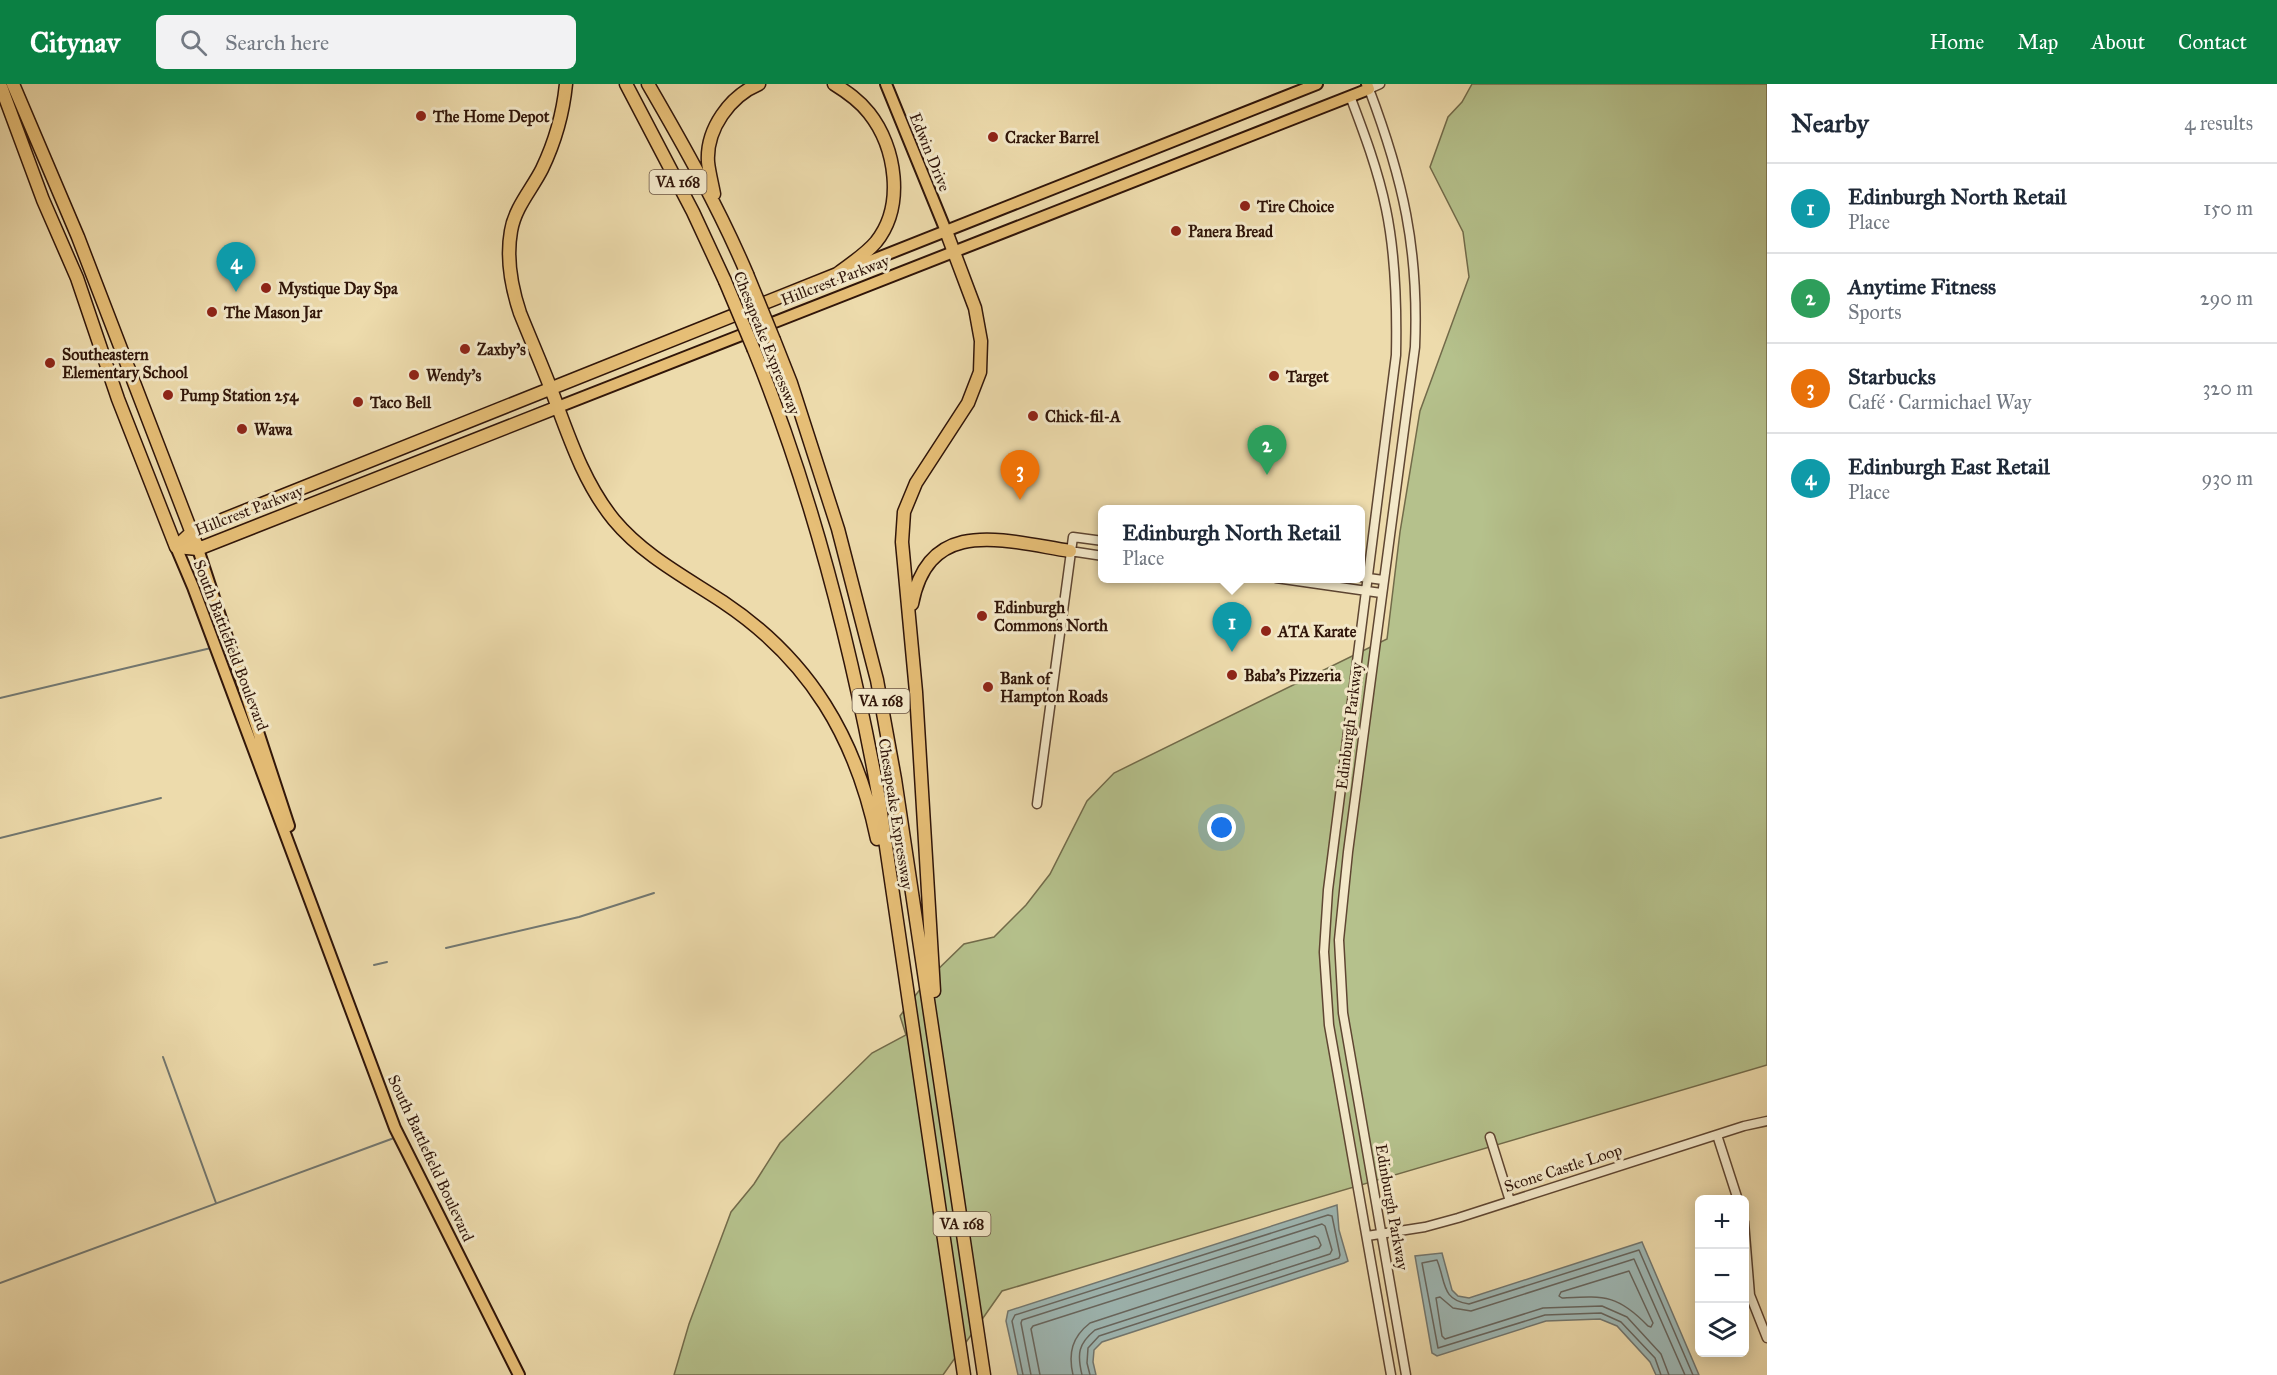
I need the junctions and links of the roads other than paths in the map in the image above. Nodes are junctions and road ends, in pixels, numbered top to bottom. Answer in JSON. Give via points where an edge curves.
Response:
{"nodes":[{"id":1,"x":0,"y":84,"type":"edge"},
{"id":2,"x":13,"y":84,"type":"edge"},
{"id":3,"x":566,"y":84,"type":"edge"},
{"id":4,"x":626,"y":84,"type":"edge"},
{"id":5,"x":648,"y":84,"type":"edge"},
{"id":6,"x":759,"y":84,"type":"edge"},
{"id":7,"x":834,"y":84,"type":"edge"},
{"id":8,"x":886,"y":84,"type":"edge"},
{"id":9,"x":1300,"y":84,"type":"edge"},
{"id":10,"x":1317,"y":84,"type":"edge"},
{"id":11,"x":1346,"y":84,"type":"edge"},
{"id":12,"x":1380,"y":84,"type":"edge"},
{"id":13,"x":1368,"y":86,"type":"edge"},
{"id":14,"x":1350,"y":96,"type":"junction"},
{"id":15,"x":1270,"y":102,"type":"junction"},
{"id":16,"x":946,"y":231,"type":"junction"},
{"id":17,"x":731,"y":237,"type":"junction"},
{"id":18,"x":954,"y":251,"type":"junction"},
{"id":19,"x":837,"y":274,"type":"junction"},
{"id":20,"x":550,"y":388,"type":"junction"},
{"id":21,"x":558,"y":407,"type":"junction"},
{"id":22,"x":192,"y":532,"type":"junction"},
{"id":23,"x":1098,"y":540,"type":"edge"},
{"id":24,"x":176,"y":547,"type":"junction"},
{"id":25,"x":198,"y":549,"type":"junction"},
{"id":26,"x":1070,"y":551,"type":"junction"},
{"id":27,"x":1098,"y":554,"type":"edge"},
{"id":28,"x":1365,"y":578,"type":"edge"},
{"id":29,"x":1383,"y":580,"type":"junction"},
{"id":30,"x":1306,"y":583,"type":"edge"},
{"id":31,"x":1367,"y":591,"type":"junction"},
{"id":32,"x":1381,"y":593,"type":"junction"},
{"id":33,"x":909,"y":620,"type":"junction"},
{"id":34,"x":1037,"y":804,"type":"dead end"},
{"id":35,"x":316,"y":915,"type":"junction"},
{"id":36,"x":903,"y":968,"type":"junction"},
{"id":37,"x":940,"y":1073,"type":"junction"},
{"id":38,"x":1767,"y":1121,"type":"edge"},
{"id":39,"x":1717,"y":1135,"type":"junction"},
{"id":40,"x":1490,"y":1137,"type":"dead end"},
{"id":41,"x":1736,"y":1195,"type":"edge"},
{"id":42,"x":1510,"y":1201,"type":"junction"},
{"id":43,"x":1381,"y":1233,"type":"junction"},
{"id":44,"x":1367,"y":1236,"type":"junction"},
{"id":45,"x":1746,"y":1249,"type":"edge"},
{"id":46,"x":1767,"y":1338,"type":"edge"},
{"id":47,"x":519,"y":1375,"type":"edge"},
{"id":48,"x":964,"y":1375,"type":"edge"},
{"id":49,"x":984,"y":1375,"type":"edge"},
{"id":50,"x":1391,"y":1375,"type":"edge"},
{"id":51,"x":1406,"y":1375,"type":"edge"}],
"edges":[{"from":1,"to":24,"type":"highway","name":"South Battlefield Boulevard"},
{"from":2,"to":22,"type":"highway","name":"South Battlefield Boulevard","via":[[78,237]]},
{"from":3,"to":20,"type":"highway","via":[[551,148],[514,221],[508,252],[513,293]]},
{"from":4,"to":36,"type":"highway","name":"Chesapeake Expressway","number":"VA 168","bridge":true,"via":[[725,281],[792,450],[814,518],[851,658],[879,799]]},
{"from":5,"to":17,"type":"highway","name":"Chesapeake Expressway","number":"VA 168"},
{"from":6,"to":17,"type":"highway","via":[[735,99],[715,127],[711,140],[708,159],[714,195]]},
{"from":7,"to":19,"type":"highway","via":[[853,96],[879,128],[890,159],[894,189],[892,210],[876,242]]},
{"from":8,"to":16,"type":"main road","name":"Edwin Drive"},
{"from":9,"to":15,"type":"main road"},
{"from":10,"to":15,"type":"main road","name":"Hillcrest Parkway"},
{"from":11,"to":14,"type":"main road","name":"Edinburgh Parkway"},
{"from":12,"to":13,"type":"street","name":"Hillcrest Parkway"},
{"from":13,"to":14,"type":"main road","name":"Hillcrest Parkway"},
{"from":13,"to":29,"type":"street","name":"Edinburgh Parkway","via":[[1402,187],[1416,295],[1414,362]]},
{"from":14,"to":18,"type":"main road","name":"Hillcrest Parkway"},
{"from":14,"to":28,"type":"street","name":"Edinburgh Parkway","via":[[1371,151],[1386,209],[1396,297],[1395,370]]},
{"from":15,"to":16,"type":"main road","name":"Hillcrest Parkway"},
{"from":16,"to":18,"type":"highway"},
{"from":16,"to":19,"type":"main road","name":"Hillcrest Parkway"},
{"from":17,"to":37,"type":"highway","name":"Chesapeake Expressway","number":"VA 168","bridge":true,"via":[[791,383],[838,529],[877,680]]},
{"from":18,"to":21,"type":"main road","name":"Hillcrest Parkway"},
{"from":18,"to":33,"type":"highway","via":[[979,324],[980,372],[968,403],[916,483],[904,512],[902,542]]},
{"from":19,"to":20,"type":"highway","name":"Hillcrest Parkway"},
{"from":20,"to":21,"type":"highway"},
{"from":20,"to":22,"type":"highway","name":"Hillcrest Parkway"},
{"from":21,"to":25,"type":"highway","name":"Hillcrest Parkway"},
{"from":21,"to":36,"type":"highway","via":[[586,477],[615,521],[644,549],[774,641],[833,716],[862,778]]},
{"from":22,"to":24,"type":"highway","name":"Hillcrest Parkway"},
{"from":22,"to":25,"type":"highway","name":"South Battlefield Boulevard"},
{"from":23,"to":26,"type":"street","via":[[1073,537]]},
{"from":24,"to":25,"type":"highway","name":"Hillcrest Parkway"},
{"from":24,"to":35,"type":"main road","name":"South Battlefield Boulevard"},
{"from":25,"to":35,"type":"main road","name":"South Battlefield Boulevard"},
{"from":26,"to":27,"type":"street"},
{"from":26,"to":33,"type":"highway","via":[[987,539],[947,548],[925,566],[916,585]]},
{"from":26,"to":34,"type":"street"},
{"from":28,"to":29,"type":"street"},
{"from":28,"to":31,"type":"street","name":"Edinburgh Parkway"},
{"from":29,"to":32,"type":"street","name":"Edinburgh Parkway"},
{"from":30,"to":31,"type":"street"},
{"from":31,"to":32,"type":"street"},
{"from":31,"to":44,"type":"street","name":"Edinburgh Parkway","via":[[1328,890],[1324,952],[1330,1032]]},
{"from":32,"to":43,"type":"street","name":"Edinburgh Parkway","via":[[1342,896],[1339,954],[1344,1028]]},
{"from":33,"to":37,"type":"highway"},
{"from":35,"to":47,"type":"main road","name":"South Battlefield Boulevard","via":[[395,1128]]},
{"from":36,"to":48,"type":"highway","name":"Chesapeake Expressway","number":"VA 168"},
{"from":37,"to":49,"type":"highway","name":"Chesapeake Expressway","number":"VA 168"},
{"from":38,"to":39,"type":"street","name":"Scone Castle Loop"},
{"from":39,"to":41,"type":"street"},
{"from":39,"to":42,"type":"street","name":"Scone Castle Loop"},
{"from":40,"to":42,"type":"street"},
{"from":42,"to":43,"type":"street","name":"Scone Castle Loop","via":[[1442,1223]]},
{"from":43,"to":44,"type":"street","name":"Scone Castle Loop"},
{"from":43,"to":51,"type":"street","name":"Edinburgh Parkway"},
{"from":44,"to":50,"type":"street","name":"Edinburgh Parkway"},
{"from":45,"to":46,"type":"street","via":[[1750,1295]]}]}
